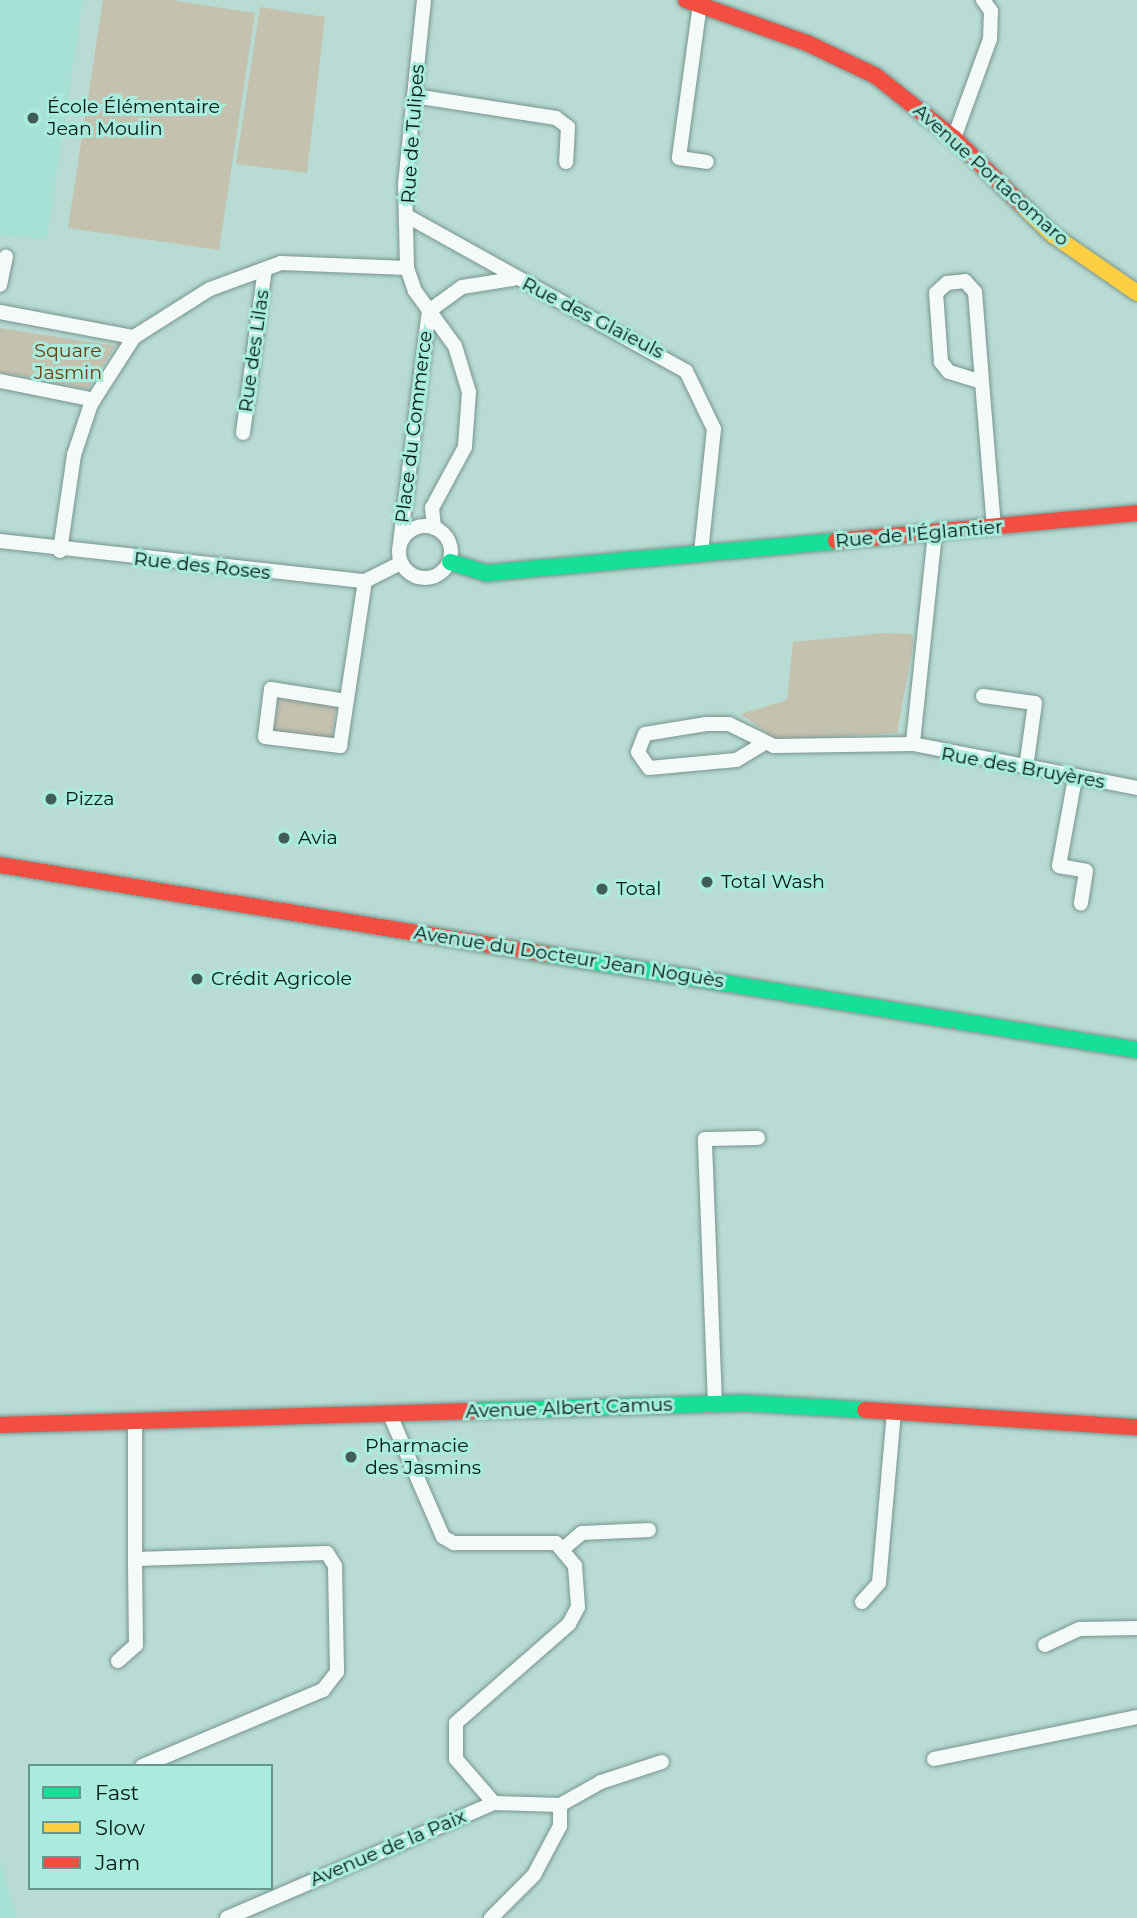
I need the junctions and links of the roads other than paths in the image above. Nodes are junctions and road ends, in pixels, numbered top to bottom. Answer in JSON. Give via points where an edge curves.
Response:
{"nodes":[{"id":1,"x":424,"y":0,"type":"edge"},
{"id":2,"x":983,"y":0,"type":"edge"},
{"id":3,"x":693,"y":2,"type":"edge"},
{"id":4,"x":414,"y":96,"type":"junction"},
{"id":5,"x":954,"y":138,"type":"junction"},
{"id":6,"x":566,"y":162,"type":"dead end"},
{"id":7,"x":708,"y":162,"type":"dead end"},
{"id":8,"x":407,"y":216,"type":"junction"},
{"id":9,"x":6,"y":257,"type":"dead end"},
{"id":10,"x":407,"y":268,"type":"junction"},
{"id":11,"x":265,"y":269,"type":"junction"},
{"id":12,"x":514,"y":279,"type":"junction"},
{"id":13,"x":0,"y":285,"type":"edge"},
{"id":14,"x":1137,"y":293,"type":"edge"},
{"id":15,"x":429,"y":311,"type":"junction"},
{"id":16,"x":0,"y":312,"type":"edge"},
{"id":17,"x":134,"y":337,"type":"junction"},
{"id":18,"x":0,"y":381,"type":"edge"},
{"id":19,"x":982,"y":382,"type":"junction"},
{"id":20,"x":94,"y":400,"type":"junction"},
{"id":21,"x":243,"y":433,"type":"dead end"},
{"id":22,"x":1137,"y":513,"type":"edge"},
{"id":23,"x":434,"y":528,"type":"junction"},
{"id":24,"x":994,"y":528,"type":"junction"},
{"id":25,"x":935,"y":533,"type":"junction"},
{"id":26,"x":0,"y":541,"type":"edge"},
{"id":27,"x":400,"y":543,"type":"junction"},
{"id":28,"x":60,"y":551,"type":"junction"},
{"id":29,"x":701,"y":553,"type":"junction"},
{"id":30,"x":450,"y":562,"type":"junction"},
{"id":31,"x":401,"y":564,"type":"junction"},
{"id":32,"x":365,"y":581,"type":"junction"},
{"id":33,"x":983,"y":696,"type":"dead end"},
{"id":34,"x":346,"y":701,"type":"junction"},
{"id":35,"x":763,"y":744,"type":"junction"},
{"id":36,"x":913,"y":744,"type":"junction"},
{"id":37,"x":1026,"y":768,"type":"junction"},
{"id":38,"x":1075,"y":778,"type":"junction"},
{"id":39,"x":1137,"y":788,"type":"edge"},
{"id":40,"x":0,"y":865,"type":"edge"},
{"id":41,"x":1081,"y":904,"type":"dead end"},
{"id":42,"x":1137,"y":1050,"type":"edge"},
{"id":43,"x":758,"y":1138,"type":"dead end"},
{"id":44,"x":715,"y":1404,"type":"junction"},
{"id":45,"x":894,"y":1412,"type":"junction"},
{"id":46,"x":390,"y":1415,"type":"junction"},
{"id":47,"x":135,"y":1424,"type":"junction"},
{"id":48,"x":0,"y":1426,"type":"edge"},
{"id":49,"x":1137,"y":1427,"type":"edge"},
{"id":50,"x":649,"y":1530,"type":"dead end"},
{"id":51,"x":564,"y":1548,"type":"junction"},
{"id":52,"x":135,"y":1559,"type":"junction"},
{"id":53,"x":862,"y":1602,"type":"dead end"},
{"id":54,"x":1137,"y":1628,"type":"edge"},
{"id":55,"x":1045,"y":1644,"type":"dead end"},
{"id":56,"x":118,"y":1661,"type":"dead end"},
{"id":57,"x":1137,"y":1717,"type":"edge"},
{"id":58,"x":934,"y":1759,"type":"dead end"},
{"id":59,"x":662,"y":1762,"type":"dead end"},
{"id":60,"x":147,"y":1764,"type":"edge"},
{"id":61,"x":494,"y":1803,"type":"junction"},
{"id":62,"x":559,"y":1806,"type":"junction"},
{"id":63,"x":227,"y":1918,"type":"edge"},
{"id":64,"x":491,"y":1918,"type":"edge"}],
"edges":[{"from":1,"to":4,"type":"street","name":"Rue de Tulipes"},
{"from":2,"to":5,"type":"street","via":[[991,11],[990,39]]},
{"from":3,"to":5,"type":"street","name":"Avenue Portacomaro","via":[[876,76]]},
{"from":3,"to":7,"type":"street","via":[[679,158]]},
{"from":4,"to":6,"type":"street","via":[[556,118],[568,127]]},
{"from":4,"to":8,"type":"street","name":"Rue de Tulipes"},
{"from":5,"to":14,"type":"street","name":"Avenue Portacomaro","via":[[1053,234]]},
{"from":8,"to":10,"type":"street","name":"Rue de Tulipes"},
{"from":8,"to":12,"type":"street","name":"Rue des Glaïeuls"},
{"from":9,"to":13,"type":"street"},
{"from":10,"to":11,"type":"street","via":[[311,260]]},
{"from":10,"to":15,"type":"street","name":"Place du Commerce"},
{"from":11,"to":17,"type":"street","via":[[210,289]]},
{"from":11,"to":21,"type":"street","name":"Rue des Lilas"},
{"from":12,"to":15,"type":"street","name":"Rue des Glaïeuls","via":[[462,287]]},
{"from":12,"to":29,"type":"street","name":"Rue des Glaïeuls","via":[[672,358],[686,371],[714,429]]},
{"from":15,"to":23,"type":"street","name":"Place du Commerce","via":[[455,346],[469,392],[465,447],[432,508]]},
{"from":15,"to":27,"type":"street","name":"Place du Commerce"},
{"from":16,"to":17,"type":"street"},
{"from":17,"to":20,"type":"street"},
{"from":18,"to":20,"type":"street"},
{"from":19,"to":19,"type":"street","via":[[975,292],[965,281],[947,283],[936,293],[941,362],[949,372]]},
{"from":19,"to":24,"type":"street"},
{"from":20,"to":28,"type":"street","via":[[74,455]]},
{"from":22,"to":24,"type":"street","name":"Rue de l'Églantier"},
{"from":23,"to":27,"type":"street","via":[[410,531]]},
{"from":23,"to":30,"type":"street","via":[[450,545]]},
{"from":24,"to":25,"type":"street","name":"Rue de l'Églantier"},
{"from":25,"to":29,"type":"street","name":"Rue de l'Églantier"},
{"from":25,"to":36,"type":"street"},
{"from":26,"to":28,"type":"street","name":"Rue des Roses"},
{"from":27,"to":31,"type":"street"},
{"from":28,"to":32,"type":"street","name":"Rue des Roses"},
{"from":29,"to":30,"type":"street","via":[[487,573]]},
{"from":30,"to":31,"type":"street","via":[[438,575],[421,579]]},
{"from":31,"to":32,"type":"street"},
{"from":32,"to":34,"type":"street"},
{"from":33,"to":37,"type":"street","via":[[1035,703]]},
{"from":34,"to":34,"type":"street","via":[[337,748],[265,737],[271,688]]},
{"from":35,"to":35,"type":"street","via":[[729,724],[706,724],[645,734],[638,751],[649,768],[736,760]]},
{"from":35,"to":36,"type":"street","name":"Rue des Bruyères"},
{"from":36,"to":37,"type":"street","name":"Rue des Bruyères"},
{"from":37,"to":38,"type":"street","name":"Rue des Bruyères"},
{"from":38,"to":39,"type":"street","name":"Rue des Bruyères"},
{"from":38,"to":41,"type":"street","via":[[1059,866],[1086,871]]},
{"from":40,"to":42,"type":"street","name":"Avenue du Docteur Jean Noguès"},
{"from":43,"to":44,"type":"street","via":[[705,1139]]},
{"from":44,"to":45,"type":"street","name":"Avenue Albert Camus"},
{"from":44,"to":46,"type":"street","name":"Avenue Albert Camus"},
{"from":45,"to":49,"type":"street","name":"Avenue Albert Camus"},
{"from":45,"to":53,"type":"street","via":[[878,1583]]},
{"from":46,"to":47,"type":"street","name":"Avenue Albert Camus"},
{"from":46,"to":51,"type":"street","via":[[443,1537],[454,1543],[547,1542]]},
{"from":47,"to":48,"type":"street","name":"Avenue Albert Camus"},
{"from":47,"to":52,"type":"street"},
{"from":50,"to":51,"type":"street","via":[[582,1533]]},
{"from":51,"to":61,"type":"street","via":[[579,1585],[569,1624],[456,1723],[456,1759]]},
{"from":52,"to":56,"type":"street","via":[[136,1644]]},
{"from":52,"to":60,"type":"street","via":[[317,1550],[335,1566],[334,1682]]},
{"from":54,"to":55,"type":"street","via":[[1080,1629]]},
{"from":57,"to":58,"type":"street"},
{"from":59,"to":62,"type":"street","via":[[601,1782]]},
{"from":61,"to":62,"type":"street","name":"Avenue de la Paix"},
{"from":61,"to":63,"type":"street","name":"Avenue de la Paix"},
{"from":62,"to":64,"type":"street","via":[[534,1875]]}]}
